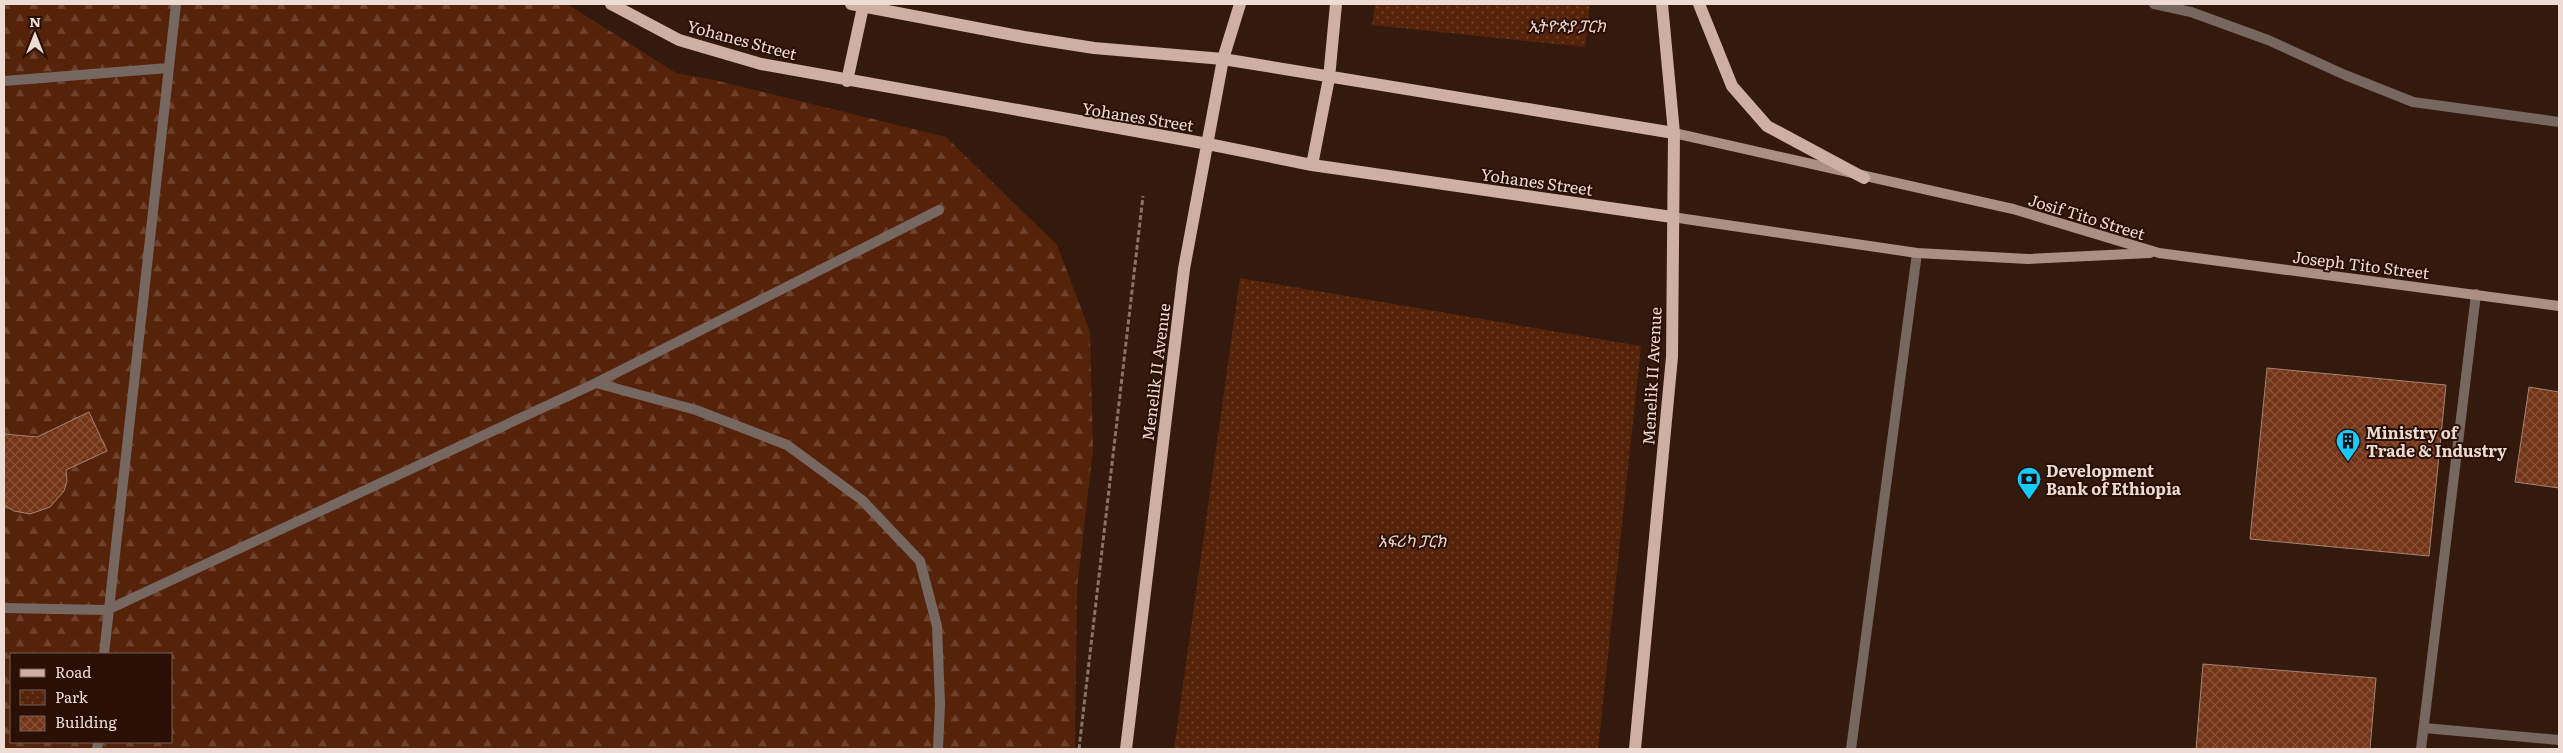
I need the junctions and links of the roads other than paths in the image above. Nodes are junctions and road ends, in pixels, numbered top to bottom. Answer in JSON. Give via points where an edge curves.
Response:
{"nodes":[{"id":1,"x":176,"y":4,"type":"edge"},
{"id":2,"x":611,"y":4,"type":"edge"},
{"id":3,"x":1240,"y":4,"type":"edge"},
{"id":4,"x":1336,"y":4,"type":"edge"},
{"id":5,"x":1662,"y":4,"type":"edge"},
{"id":6,"x":1699,"y":4,"type":"edge"},
{"id":7,"x":2154,"y":4,"type":"edge"},
{"id":8,"x":857,"y":6,"type":"edge"},
{"id":9,"x":1223,"y":59,"type":"junction"},
{"id":10,"x":168,"y":68,"type":"junction"},
{"id":11,"x":1329,"y":78,"type":"junction"},
{"id":12,"x":4,"y":81,"type":"edge"},
{"id":13,"x":847,"y":81,"type":"junction"},
{"id":14,"x":2559,"y":122,"type":"edge"},
{"id":15,"x":1674,"y":133,"type":"junction"},
{"id":16,"x":1208,"y":144,"type":"junction"},
{"id":17,"x":1312,"y":165,"type":"junction"},
{"id":18,"x":1864,"y":178,"type":"junction"},
{"id":19,"x":939,"y":210,"type":"dead end"},
{"id":20,"x":1672,"y":217,"type":"junction"},
{"id":21,"x":1917,"y":253,"type":"junction"},
{"id":22,"x":2159,"y":253,"type":"junction"},
{"id":23,"x":2476,"y":294,"type":"junction"},
{"id":24,"x":2559,"y":306,"type":"edge"},
{"id":25,"x":596,"y":384,"type":"junction"},
{"id":26,"x":4,"y":608,"type":"edge"},
{"id":27,"x":108,"y":610,"type":"junction"},
{"id":28,"x":104,"y":653,"type":"edge"},
{"id":29,"x":2424,"y":728,"type":"junction"},
{"id":30,"x":2559,"y":740,"type":"edge"},
{"id":31,"x":938,"y":749,"type":"edge"},
{"id":32,"x":1126,"y":749,"type":"edge"},
{"id":33,"x":1635,"y":749,"type":"edge"},
{"id":34,"x":1850,"y":749,"type":"edge"},
{"id":35,"x":2421,"y":749,"type":"edge"}],
"edges":[{"from":1,"to":10,"type":"street"},
{"from":2,"to":13,"type":"main road","name":"Yohanes Street","via":[[679,40],[760,64]]},
{"from":3,"to":9,"type":"main road","name":"Menelik II Avenue"},
{"from":4,"to":11,"type":"main road"},
{"from":5,"to":15,"type":"main road","name":"Menelik II Avenue"},
{"from":6,"to":18,"type":"main road","via":[[1732,86],[1768,126]]},
{"from":7,"to":14,"type":"street","via":[[2191,12],[2268,40],[2413,102]]},
{"from":8,"to":9,"type":"main road","via":[[1094,48]]},
{"from":8,"to":13,"type":"main road"},
{"from":9,"to":11,"type":"main road"},
{"from":9,"to":16,"type":"main road","name":"Menelik II Avenue"},
{"from":10,"to":12,"type":"street"},
{"from":10,"to":27,"type":"street"},
{"from":11,"to":15,"type":"main road"},
{"from":11,"to":17,"type":"main road"},
{"from":13,"to":16,"type":"main road","name":"Yohanes Street"},
{"from":15,"to":18,"type":"main road","name":"Josif Tito Street"},
{"from":15,"to":20,"type":"main road","name":"Menelik II Avenue"},
{"from":16,"to":17,"type":"main road","name":"Yohanes Street"},
{"from":16,"to":32,"type":"main road","name":"Menelik II Avenue","via":[[1184,269]]},
{"from":17,"to":20,"type":"main road","name":"Yohanes Street"},
{"from":18,"to":22,"type":"main road","name":"Josif Tito Street","via":[[2013,210]]},
{"from":19,"to":25,"type":"street"},
{"from":20,"to":21,"type":"main road","name":"Josif Tito Street"},
{"from":20,"to":33,"type":"main road","name":"Menelik II Avenue","via":[[1672,357]]},
{"from":21,"to":22,"type":"main road","name":"Josif Tito Street","via":[[2028,259]]},
{"from":21,"to":34,"type":"street"},
{"from":22,"to":23,"type":"main road","name":"Joseph Tito Street"},
{"from":23,"to":24,"type":"main road","name":"Joseph Tito Street"},
{"from":23,"to":29,"type":"street"},
{"from":25,"to":27,"type":"street"},
{"from":25,"to":31,"type":"street","via":[[696,410],[787,445],[862,500],[920,561],[936,626],[940,704]]},
{"from":26,"to":27,"type":"street"},
{"from":27,"to":28,"type":"street"},
{"from":29,"to":30,"type":"street"},
{"from":29,"to":35,"type":"street"}]}
